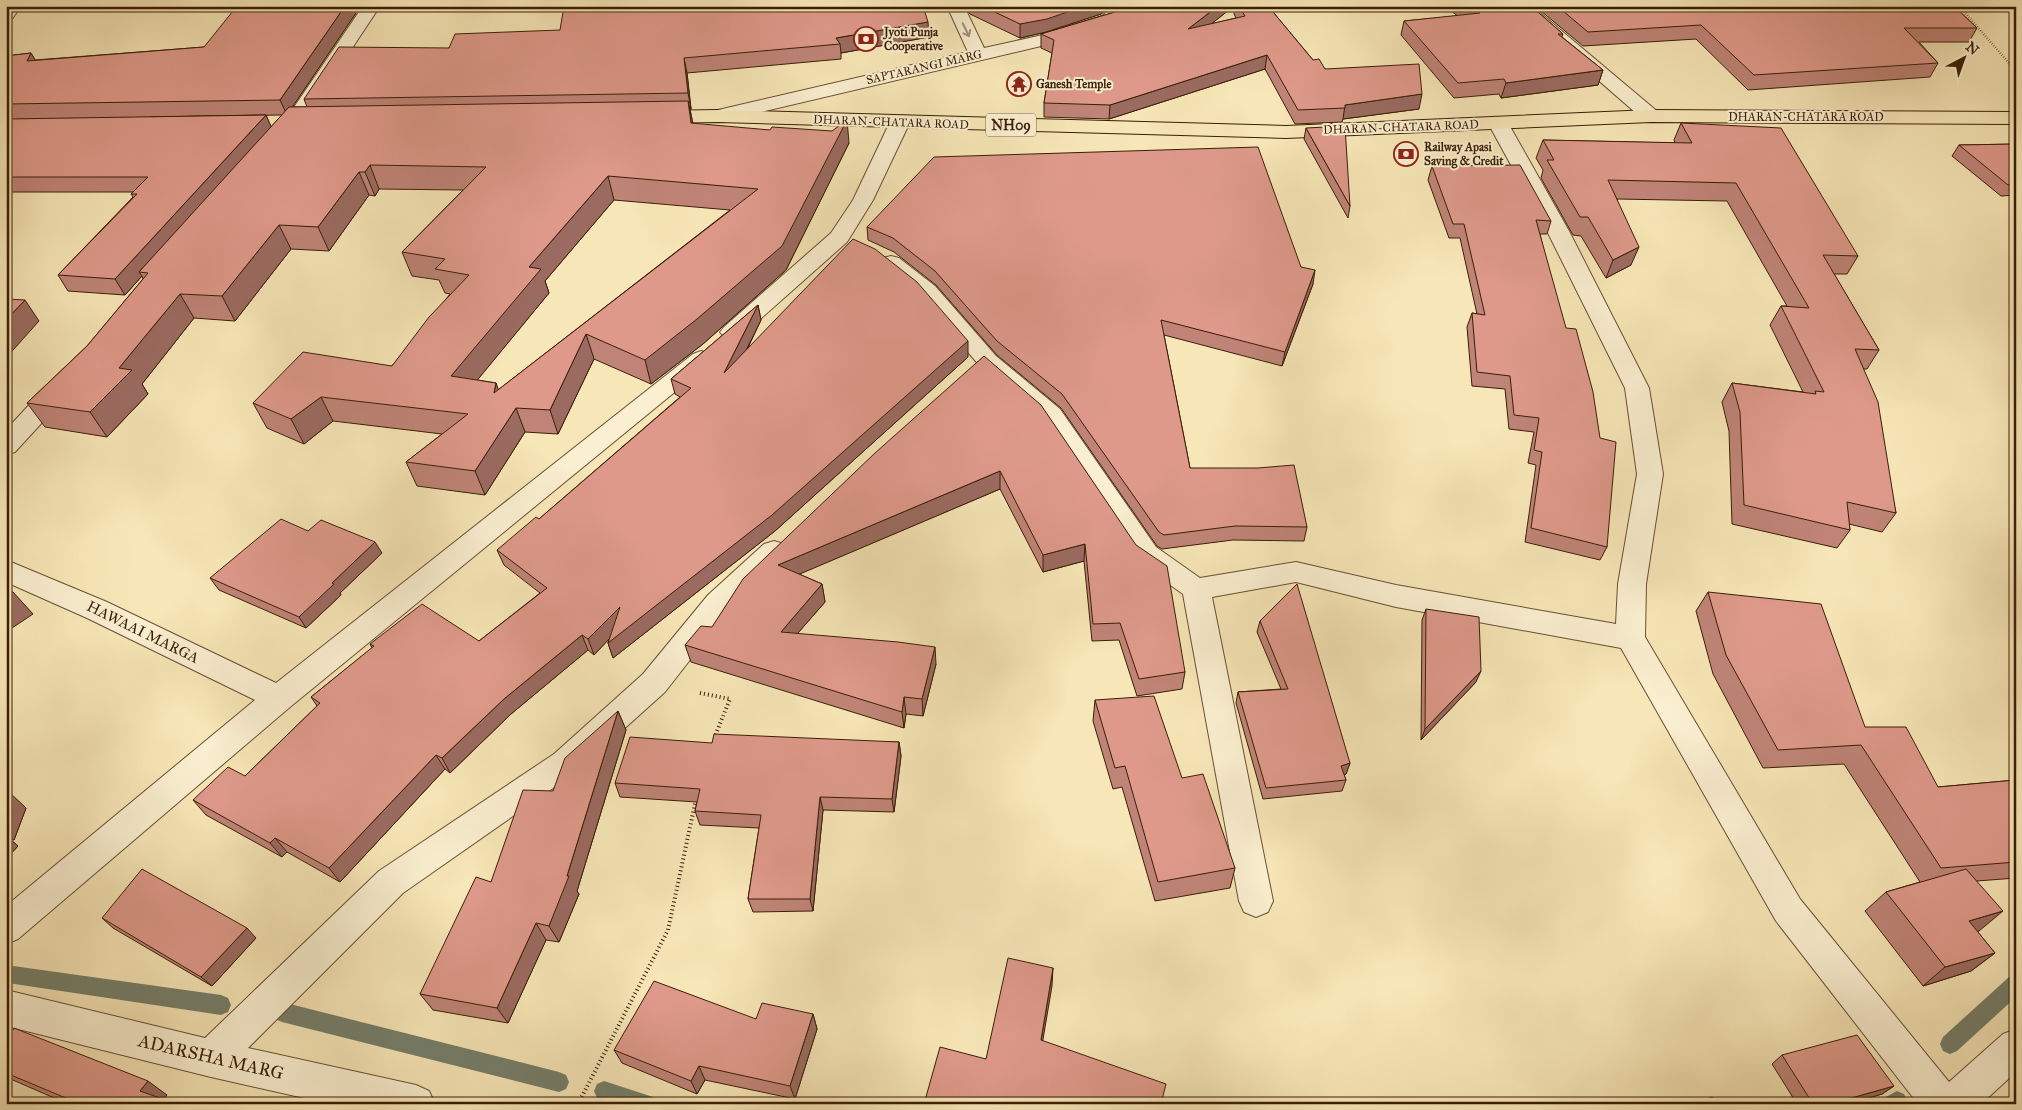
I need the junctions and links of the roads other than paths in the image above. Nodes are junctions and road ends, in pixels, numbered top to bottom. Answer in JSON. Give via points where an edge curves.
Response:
{"nodes":[{"id":1,"x":13,"y":6,"type":"edge"},
{"id":2,"x":372,"y":6,"type":"edge"},
{"id":3,"x":954,"y":6,"type":"edge"},
{"id":4,"x":1124,"y":6,"type":"edge"},
{"id":5,"x":1521,"y":6,"type":"edge"},
{"id":6,"x":6,"y":15,"type":"edge"},
{"id":7,"x":978,"y":54,"type":"junction"},
{"id":8,"x":718,"y":116,"type":"junction"},
{"id":9,"x":1651,"y":116,"type":"junction"},
{"id":10,"x":639,"y":118,"type":"edge"},
{"id":11,"x":2016,"y":118,"type":"edge"},
{"id":12,"x":900,"y":122,"type":"junction"},
{"id":13,"x":264,"y":123,"type":"edge"},
{"id":14,"x":303,"y":123,"type":"junction"},
{"id":15,"x":1498,"y":124,"type":"junction"},
{"id":16,"x":268,"y":152,"type":"edge"},
{"id":17,"x":857,"y":245,"type":"junction"},
{"id":18,"x":986,"y":357,"type":"junction"},
{"id":19,"x":76,"y":369,"type":"edge"},
{"id":20,"x":963,"y":377,"type":"edge"},
{"id":21,"x":6,"y":446,"type":"edge"},
{"id":22,"x":796,"y":530,"type":"edge"},
{"id":23,"x":6,"y":570,"type":"edge"},
{"id":24,"x":1196,"y":589,"type":"junction"},
{"id":25,"x":1630,"y":638,"type":"junction"},
{"id":26,"x":279,"y":698,"type":"junction"},
{"id":27,"x":1256,"y":901,"type":"dead end"},
{"id":28,"x":6,"y":928,"type":"edge"},
{"id":29,"x":6,"y":1008,"type":"edge"},
{"id":30,"x":2016,"y":1047,"type":"edge"},
{"id":31,"x":211,"y":1058,"type":"junction"},
{"id":32,"x":416,"y":1104,"type":"edge"},
{"id":33,"x":1942,"y":1104,"type":"edge"},
{"id":34,"x":1953,"y":1104,"type":"edge"}],
"edges":[{"from":1,"to":6,"type":"street"},
{"from":2,"to":14,"type":"street"},
{"from":3,"to":7,"type":"street","one_way":true},
{"from":4,"to":7,"type":"street","name":"SAPTARANGI MARG","via":[[1108,20],[1052,38]]},
{"from":5,"to":9,"type":"street"},
{"from":7,"to":8,"type":"street","name":"SAPTARANGI MARG"},
{"from":8,"to":10,"type":"main road","name":"DHARAN-CHATARA ROAD","number":"NH09"},
{"from":8,"to":12,"type":"main road","name":"DHARAN-CHATARA ROAD","number":"NH09"},
{"from":9,"to":11,"type":"main road","name":"DHARAN-CHATARA ROAD","number":"NH09"},
{"from":9,"to":15,"type":"main road","name":"DHARAN-CHATARA ROAD","number":"NH09"},
{"from":12,"to":15,"type":"main road","name":"DHARAN-CHATARA ROAD","number":"NH09","via":[[1286,132]]},
{"from":12,"to":17,"type":"street","via":[[863,200]]},
{"from":13,"to":14,"type":"main road"},
{"from":14,"to":16,"type":"street"},
{"from":15,"to":25,"type":"street","via":[[1558,231],[1637,388],[1650,474],[1632,584]]},
{"from":17,"to":18,"type":"street","via":[[885,258],[927,292]]},
{"from":17,"to":26,"type":"street","via":[[712,350]]},
{"from":18,"to":20,"type":"street"},
{"from":18,"to":24,"type":"street","via":[[1051,416],[1146,554]]},
{"from":19,"to":21,"type":"street"},
{"from":22,"to":31,"type":"street","via":[[718,603],[654,684],[565,763],[392,882]]},
{"from":23,"to":26,"type":"street","name":"HAWAAI MARGA"},
{"from":24,"to":25,"type":"street","via":[[1296,572],[1396,596]]},
{"from":24,"to":27,"type":"street"},
{"from":25,"to":33,"type":"street","via":[[1788,910]]},
{"from":26,"to":28,"type":"street"},
{"from":29,"to":31,"type":"street","name":"ADARSHA MARG"},
{"from":30,"to":34,"type":"street"},
{"from":31,"to":32,"type":"street","name":"ADARSHA MARG"}]}
